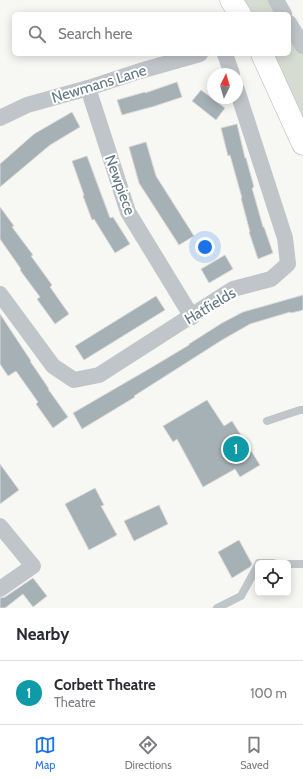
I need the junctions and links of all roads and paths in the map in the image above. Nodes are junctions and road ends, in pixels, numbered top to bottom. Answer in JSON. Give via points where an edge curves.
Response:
{"nodes":[{"id":1,"x":231,"y":0,"type":"edge"},
{"id":2,"x":276,"y":0,"type":"edge"},
{"id":3,"x":239,"y":12,"type":"edge"},
{"id":4,"x":283,"y":12,"type":"edge"},
{"id":5,"x":291,"y":25,"type":"edge"},
{"id":6,"x":303,"y":46,"type":"edge"},
{"id":7,"x":193,"y":56,"type":"edge"},
{"id":8,"x":226,"y":56,"type":"edge"},
{"id":9,"x":263,"y":56,"type":"edge"},
{"id":10,"x":230,"y":68,"type":"edge"},
{"id":11,"x":88,"y":88,"type":"junction"},
{"id":12,"x":242,"y":104,"type":"edge"},
{"id":13,"x":0,"y":118,"type":"edge"},
{"id":14,"x":303,"y":144,"type":"edge"},
{"id":15,"x":0,"y":294,"type":"edge"},
{"id":16,"x":192,"y":316,"type":"junction"},
{"id":17,"x":303,"y":410,"type":"edge"},
{"id":18,"x":268,"y":421,"type":"dead end"},
{"id":19,"x":0,"y":526,"type":"edge"},
{"id":20,"x":291,"y":564,"type":"edge"},
{"id":21,"x":303,"y":564,"type":"edge"},
{"id":22,"x":255,"y":570,"type":"edge"},
{"id":23,"x":0,"y":589,"type":"edge"},
{"id":24,"x":217,"y":608,"type":"edge"}],
"edges":[{"from":1,"to":3,"type":"main road"},
{"from":2,"to":4,"type":"street"},
{"from":5,"to":6,"type":"street"},
{"from":7,"to":11,"type":"street","name":"Newmans Lane"},
{"from":8,"to":10,"type":"street"},
{"from":9,"to":14,"type":"main road"},
{"from":11,"to":13,"type":"street","name":"Newmans Lane","via":[[26,105]]},
{"from":11,"to":16,"type":"street","name":"Newpiece","via":[[128,212]]},
{"from":12,"to":16,"type":"street","name":"Hatfields","via":[[285,238],[288,264],[271,279],[233,289]]},
{"from":15,"to":16,"type":"street","name":"Hatfields","via":[[53,366],[74,380],[99,375]]},
{"from":17,"to":18,"type":"lane"},
{"from":19,"to":23,"type":"street","via":[[33,566]]},
{"from":20,"to":21,"type":"lane"},
{"from":22,"to":24,"type":"lane","via":[[241,596]]}]}
